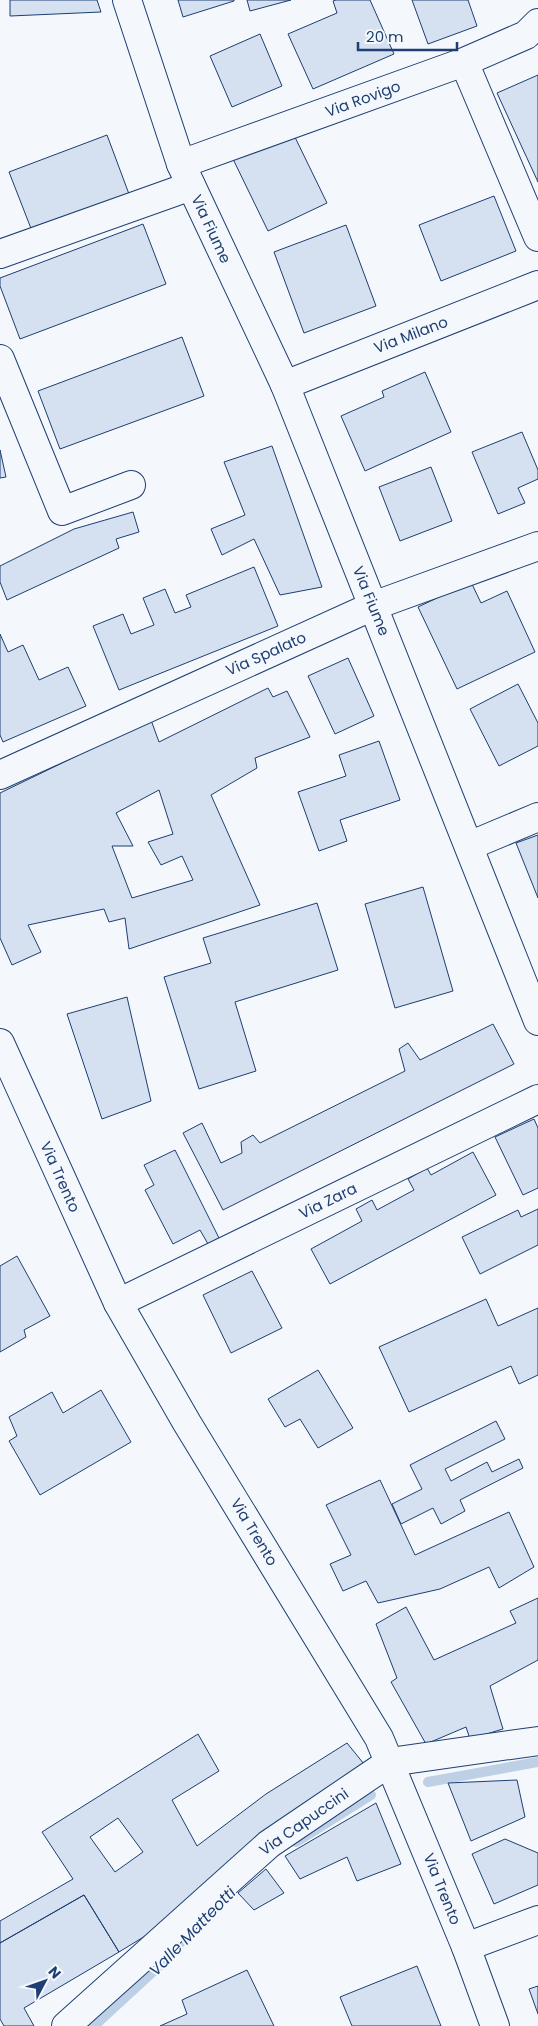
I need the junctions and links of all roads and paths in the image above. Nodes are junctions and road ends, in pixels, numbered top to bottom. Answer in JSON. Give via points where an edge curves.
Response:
{"nodes":[{"id":1,"x":127,"y":0,"type":"edge"},
{"id":2,"x":538,"y":23,"type":"edge"},
{"id":3,"x":464,"y":62,"type":"junction"},
{"id":4,"x":186,"y":175,"type":"junction"},
{"id":5,"x":538,"y":237,"type":"edge"},
{"id":6,"x":0,"y":254,"type":"edge"},
{"id":7,"x":538,"y":285,"type":"edge"},
{"id":8,"x":0,"y":360,"type":"edge"},
{"id":9,"x":285,"y":384,"type":"junction"},
{"id":10,"x":132,"y":485,"type":"dead end"},
{"id":11,"x":538,"y":546,"type":"edge"},
{"id":12,"x":372,"y":606,"type":"junction"},
{"id":13,"x":0,"y":775,"type":"edge"},
{"id":14,"x":538,"y":817,"type":"edge"},
{"id":15,"x":469,"y":846,"type":"junction"},
{"id":16,"x":538,"y":1021,"type":"edge"},
{"id":17,"x":0,"y":1043,"type":"edge"},
{"id":18,"x":538,"y":1099,"type":"edge"},
{"id":19,"x":118,"y":1303,"type":"junction"},
{"id":20,"x":538,"y":1741,"type":"edge"},
{"id":21,"x":390,"y":1762,"type":"junction"},
{"id":22,"x":538,"y":1920,"type":"edge"},
{"id":23,"x":466,"y":1947,"type":"junction"},
{"id":24,"x":66,"y":2026,"type":"edge"},
{"id":25,"x":495,"y":2026,"type":"edge"}],
"edges":[{"from":1,"to":4,"type":"street","name":"Via Fiume"},
{"from":2,"to":3,"type":"street","name":"Via Rovigo","via":[[526,35]]},
{"from":3,"to":4,"type":"street","name":"Via Rovigo"},
{"from":3,"to":5,"type":"street"},
{"from":4,"to":6,"type":"street","name":"Via Fiume"},
{"from":4,"to":9,"type":"street","name":"Via Fiume"},
{"from":7,"to":9,"type":"street","name":"Via Milano"},
{"from":8,"to":10,"type":"street","via":[[62,511]]},
{"from":9,"to":12,"type":"street","name":"Via Fiume"},
{"from":11,"to":12,"type":"street","name":"Via Spalato"},
{"from":12,"to":13,"type":"street","name":"Via Spalato"},
{"from":12,"to":15,"type":"street","name":"Via Fiume"},
{"from":14,"to":15,"type":"street"},
{"from":15,"to":16,"type":"street","name":"Via Fiume"},
{"from":17,"to":19,"type":"street","name":"Via Trento"},
{"from":18,"to":19,"type":"street","name":"Via Zara"},
{"from":19,"to":21,"type":"street","name":"Via Trento"},
{"from":20,"to":21,"type":"street","name":"Via Capuccini"},
{"from":21,"to":23,"type":"street","name":"Via Trento"},
{"from":21,"to":24,"type":"street","name":"Via Capuccini","via":[[269,1844]]},
{"from":22,"to":23,"type":"street"},
{"from":23,"to":25,"type":"street","name":"Via Trento"}]}
